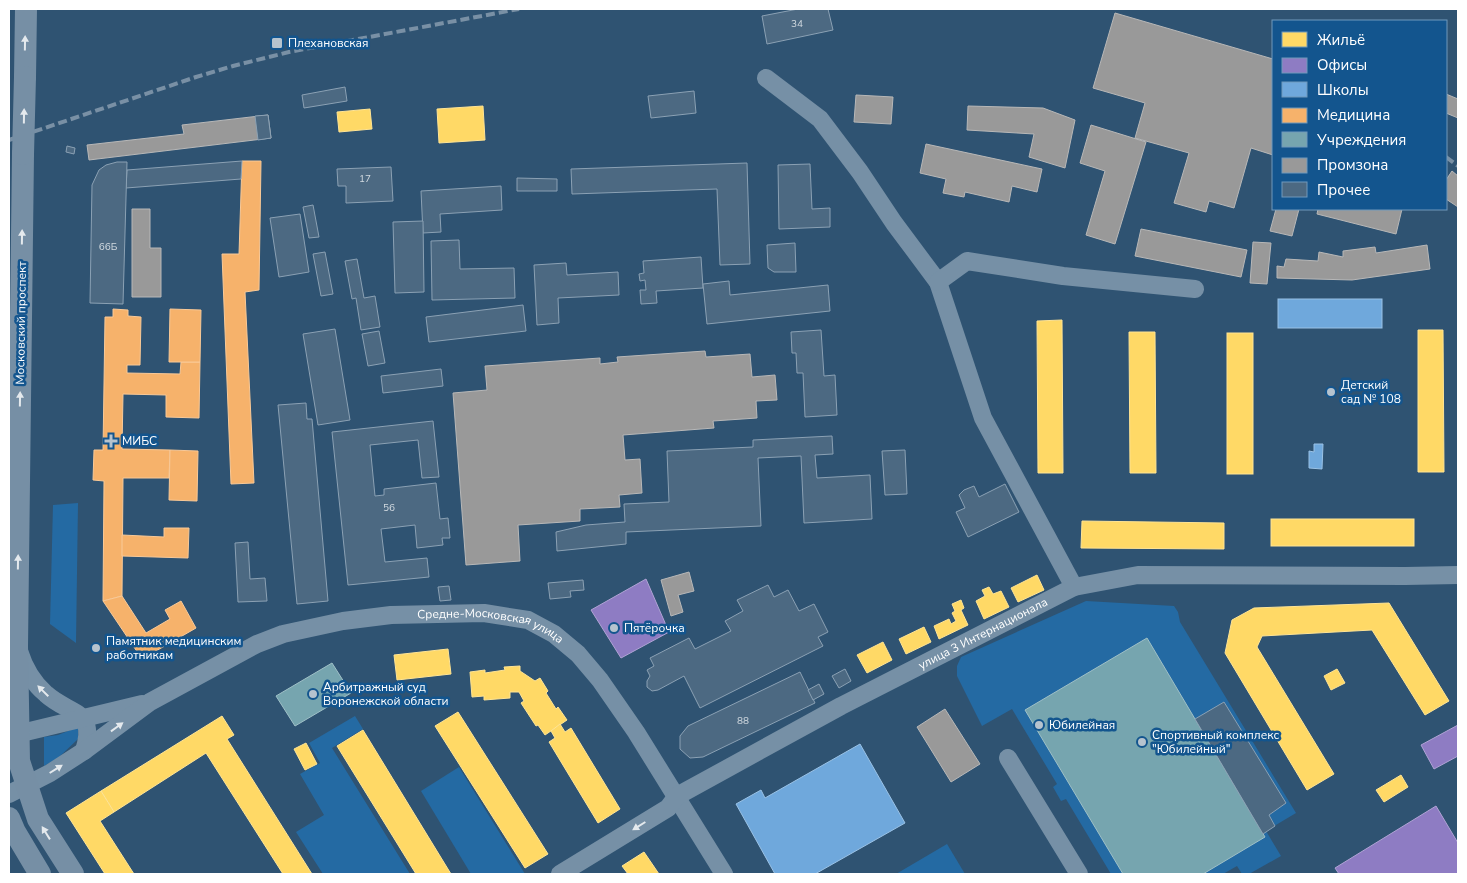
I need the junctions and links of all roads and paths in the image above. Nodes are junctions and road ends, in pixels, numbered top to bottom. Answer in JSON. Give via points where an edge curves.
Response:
{"nodes":[{"id":1,"x":26,"y":9,"type":"edge"},
{"id":2,"x":766,"y":78,"type":"dead end"},
{"id":3,"x":938,"y":282,"type":"junction"},
{"id":4,"x":1195,"y":289,"type":"dead end"},
{"id":5,"x":1458,"y":575,"type":"edge"},
{"id":6,"x":1074,"y":587,"type":"junction"},
{"id":7,"x":17,"y":646,"type":"junction"},
{"id":8,"x":150,"y":702,"type":"junction"},
{"id":9,"x":84,"y":718,"type":"junction"},
{"id":10,"x":13,"y":734,"type":"edge"},
{"id":11,"x":84,"y":751,"type":"junction"},
{"id":12,"x":1008,"y":758,"type":"dead end"},
{"id":13,"x":18,"y":790,"type":"edge"},
{"id":14,"x":677,"y":796,"type":"junction"},
{"id":15,"x":9,"y":818,"type":"edge"},
{"id":16,"x":40,"y":874,"type":"edge"},
{"id":17,"x":72,"y":874,"type":"edge"},
{"id":18,"x":560,"y":874,"type":"edge"},
{"id":19,"x":724,"y":874,"type":"edge"},
{"id":20,"x":1079,"y":874,"type":"edge"}],
"edges":[{"from":7,"to":1,"type":"main road","name":"Московский проспект","one_way":true,"bridge":true},
{"from":2,"to":3,"type":"street","via":[[820,119]]},
{"from":3,"to":4,"type":"street","via":[[967,261],[1063,276]]},
{"from":3,"to":6,"type":"street","via":[[983,418]]},
{"from":5,"to":6,"type":"street","name":"улица 3 Интернационала","via":[[1138,575]]},
{"from":6,"to":14,"type":"street","name":"улица 3 Интернационала","via":[[841,706]]},
{"from":9,"to":7,"type":"street","one_way":true,"via":[[46,695],[26,669]]},
{"from":7,"to":10,"type":"main road","name":"Московский проспект"},
{"from":8,"to":9,"type":"street","name":"Средне-Московская улица"},
{"from":11,"to":8,"type":"street","name":"Средне-Московская улица","one_way":true},
{"from":8,"to":14,"type":"street","name":"Средне-Московская улица","via":[[257,644],[332,622],[391,615],[484,613],[528,620],[554,634],[578,654],[636,732]]},
{"from":9,"to":10,"type":"street","name":"Средне-Московская улица"},
{"from":9,"to":11,"type":"street","via":[[88,739]]},
{"from":10,"to":13,"type":"main road","name":"Московский проспект","via":[[20,761]]},
{"from":13,"to":11,"type":"street","name":"Средне-Московская улица","one_way":true},
{"from":12,"to":20,"type":"street"},
{"from":17,"to":13,"type":"main road","name":"Московский проспект","one_way":true},
{"from":14,"to":18,"type":"street","name":"улица 3 Интернационала","one_way":true,"via":[[668,808]]},
{"from":14,"to":19,"type":"street","name":"Средне-Московская улица"},
{"from":15,"to":16,"type":"main road"}]}
